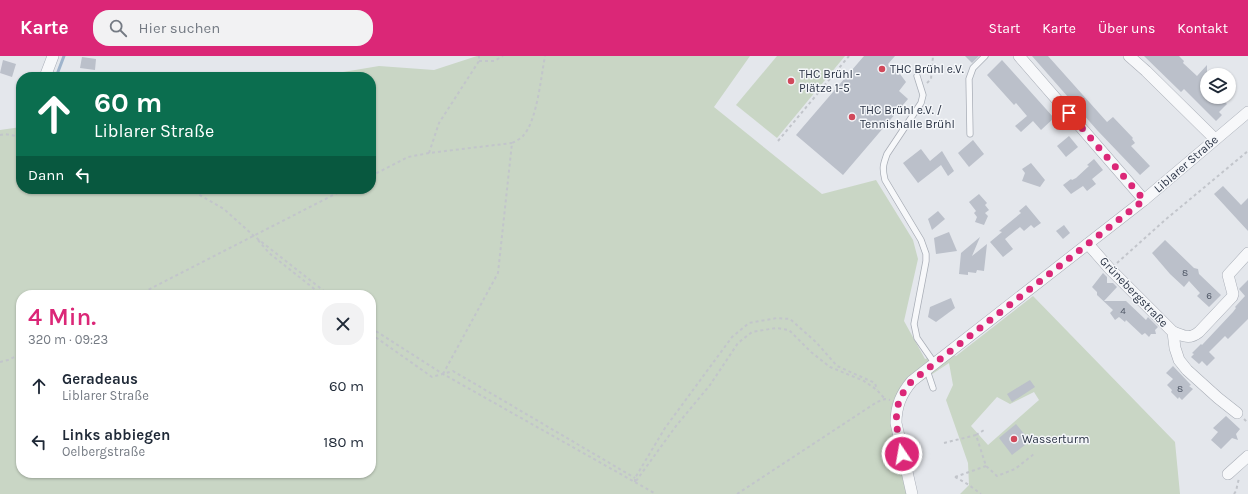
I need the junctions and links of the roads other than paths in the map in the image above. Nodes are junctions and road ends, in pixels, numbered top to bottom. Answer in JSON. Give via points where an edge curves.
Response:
{"nodes":[{"id":1,"x":53,"y":56,"type":"edge"},
{"id":2,"x":985,"y":56,"type":"edge"},
{"id":3,"x":1019,"y":56,"type":"edge"},
{"id":4,"x":1129,"y":56,"type":"edge"},
{"id":5,"x":47,"y":72,"type":"edge"},
{"id":6,"x":917,"y":76,"type":"dead end"},
{"id":7,"x":1248,"y":112,"type":"edge"},
{"id":8,"x":970,"y":134,"type":"dead end"},
{"id":9,"x":1215,"y":139,"type":"junction"},
{"id":10,"x":1144,"y":200,"type":"junction"},
{"id":11,"x":1088,"y":244,"type":"junction"},
{"id":12,"x":1248,"y":253,"type":"edge"},
{"id":13,"x":1173,"y":332,"type":"junction"},
{"id":14,"x":931,"y":367,"type":"junction"},
{"id":15,"x":933,"y":388,"type":"dead end"},
{"id":16,"x":1237,"y":413,"type":"dead end"},
{"id":17,"x":1248,"y":456,"type":"edge"},
{"id":18,"x":1228,"y":474,"type":"dead end"},
{"id":19,"x":912,"y":494,"type":"edge"}],
"edges":[{"from":1,"to":5,"type":"street"},
{"from":2,"to":8,"type":"lane","via":[[973,68],[969,79]]},
{"from":3,"to":10,"type":"street"},
{"from":4,"to":9,"type":"street"},
{"from":6,"to":14,"type":"lane","via":[[923,95],[921,103],[888,154],[882,170],[885,180],[921,240],[926,254],[914,324],[917,338]]},
{"from":7,"to":9,"type":"street","name":"Liblarer Straße"},
{"from":9,"to":10,"type":"street","name":"Liblarer Straße"},
{"from":10,"to":11,"type":"street","name":"Liblarer Straße"},
{"from":11,"to":13,"type":"street","name":"Grünebergstraße"},
{"from":11,"to":14,"type":"street","name":"Liblarer Straße"},
{"from":12,"to":13,"type":"street","via":[[1228,275],[1232,297],[1199,332],[1190,337]]},
{"from":13,"to":16,"type":"street","name":"Grünebergstraße","via":[[1179,360]]},
{"from":14,"to":15,"type":"lane"},
{"from":14,"to":19,"type":"street","name":"Liblarer Straße","via":[[905,389],[896,413]]},
{"from":17,"to":18,"type":"street"}]}
